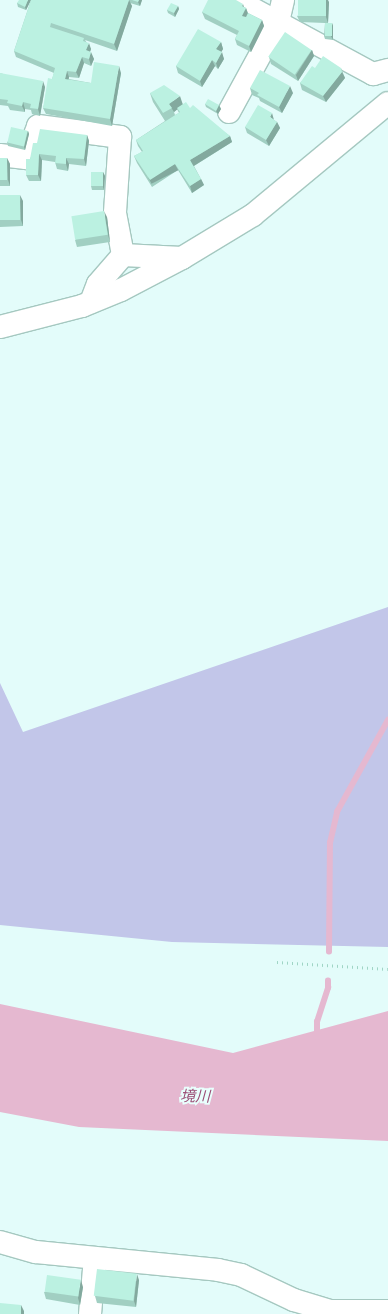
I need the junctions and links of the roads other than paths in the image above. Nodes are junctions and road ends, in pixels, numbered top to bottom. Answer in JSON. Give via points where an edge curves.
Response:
{"nodes":[{"id":1,"x":236,"y":0,"type":"edge"},
{"id":2,"x":282,"y":0,"type":"edge"},
{"id":3,"x":278,"y":22,"type":"junction"},
{"id":4,"x":388,"y":70,"type":"edge"},
{"id":5,"x":388,"y":103,"type":"edge"},
{"id":6,"x":229,"y":112,"type":"dead end"},
{"id":7,"x":0,"y":155,"type":"edge"},
{"id":8,"x":123,"y":255,"type":"junction"},
{"id":9,"x":182,"y":258,"type":"junction"},
{"id":10,"x":91,"y":302,"type":"junction"},
{"id":11,"x":0,"y":327,"type":"edge"},
{"id":12,"x":0,"y":1242,"type":"edge"},
{"id":13,"x":95,"y":1258,"type":"junction"},
{"id":14,"x":388,"y":1311,"type":"edge"},
{"id":15,"x":90,"y":1314,"type":"edge"}],
"edges":[{"from":1,"to":3,"type":"street"},
{"from":2,"to":3,"type":"street"},
{"from":3,"to":4,"type":"street","via":[[373,74]]},
{"from":3,"to":6,"type":"street"},
{"from":5,"to":9,"type":"street","via":[[253,214]]},
{"from":7,"to":8,"type":"street","via":[[26,158],[38,126],[120,137],[114,213]]},
{"from":8,"to":9,"type":"street"},
{"from":8,"to":10,"type":"street","via":[[98,284]]},
{"from":9,"to":10,"type":"street"},
{"from":10,"to":11,"type":"street"},
{"from":12,"to":13,"type":"street","via":[[36,1252]]},
{"from":13,"to":14,"type":"street","via":[[241,1275],[294,1300],[328,1311]]},
{"from":13,"to":15,"type":"street"}]}
